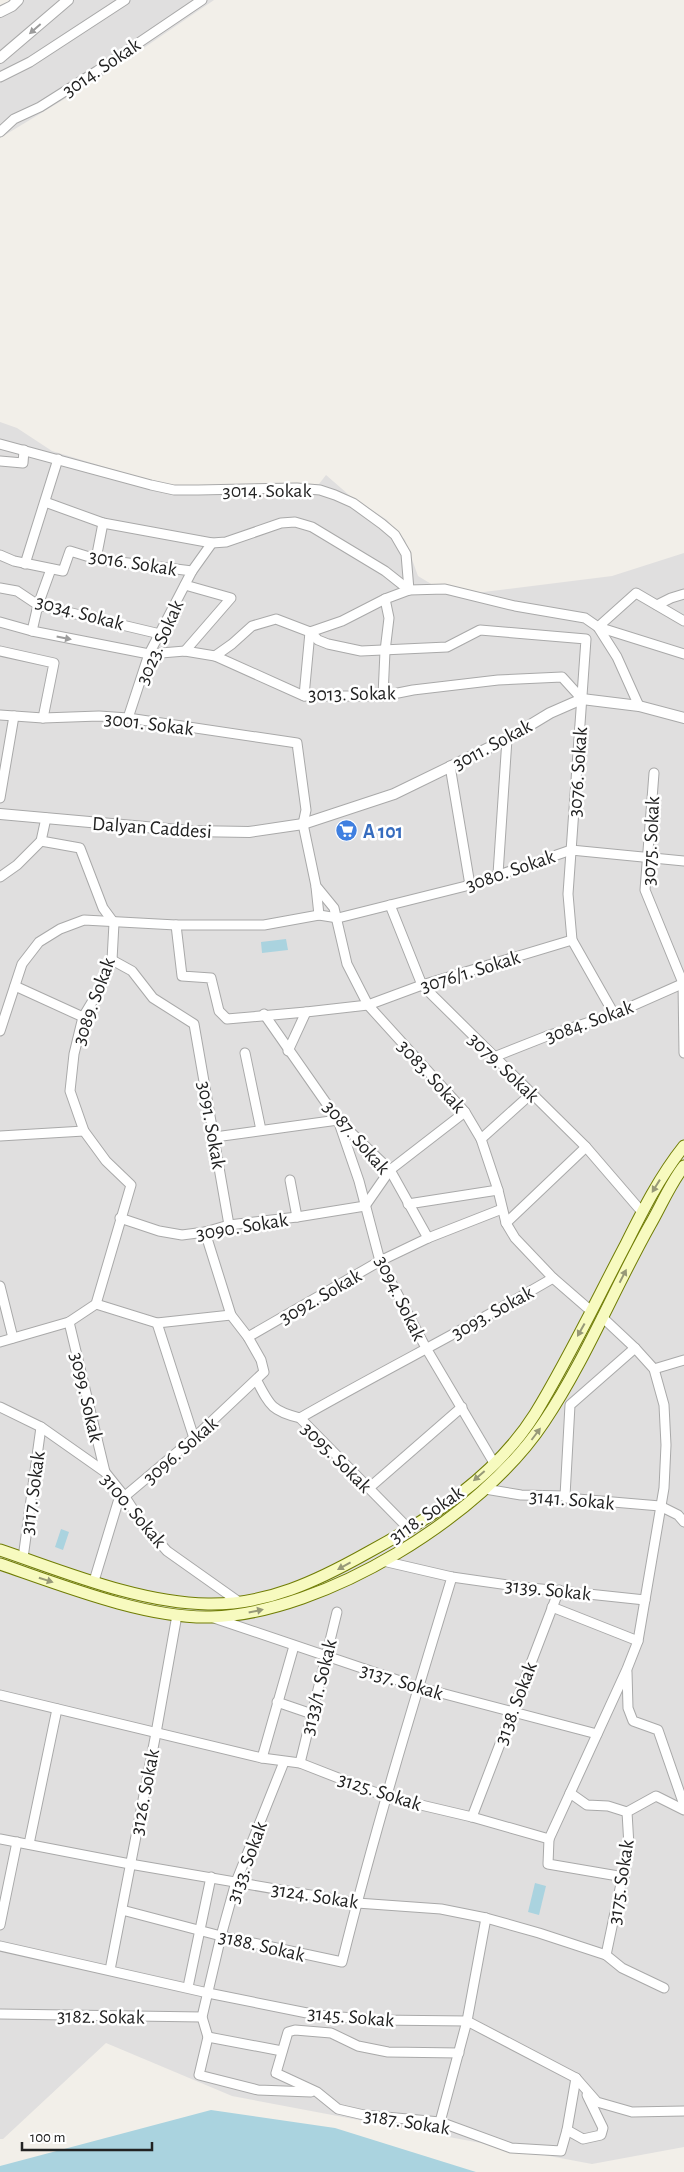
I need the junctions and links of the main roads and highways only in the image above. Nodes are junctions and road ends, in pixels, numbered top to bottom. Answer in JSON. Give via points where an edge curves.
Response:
{"nodes":[{"id":1,"x":684,"y":1146,"type":"edge"},
{"id":2,"x":684,"y":1166,"type":"edge"},
{"id":3,"x":0,"y":1550,"type":"edge"},
{"id":4,"x":0,"y":1564,"type":"edge"}],
"edges":[{"from":1,"to":3,"type":"main road","name":"3118. Sokak","one_way":true,"via":[[653,1190],[534,1415],[494,1462],[450,1502],[410,1530],[318,1580],[282,1593],[239,1602],[208,1604],[149,1597]]},
{"from":4,"to":2,"type":"main road","name":"3118. Sokak","one_way":true,"via":[[146,1610],[211,1617],[290,1603],[383,1561],[428,1533],[485,1489],[522,1452],[545,1422]]}]}
